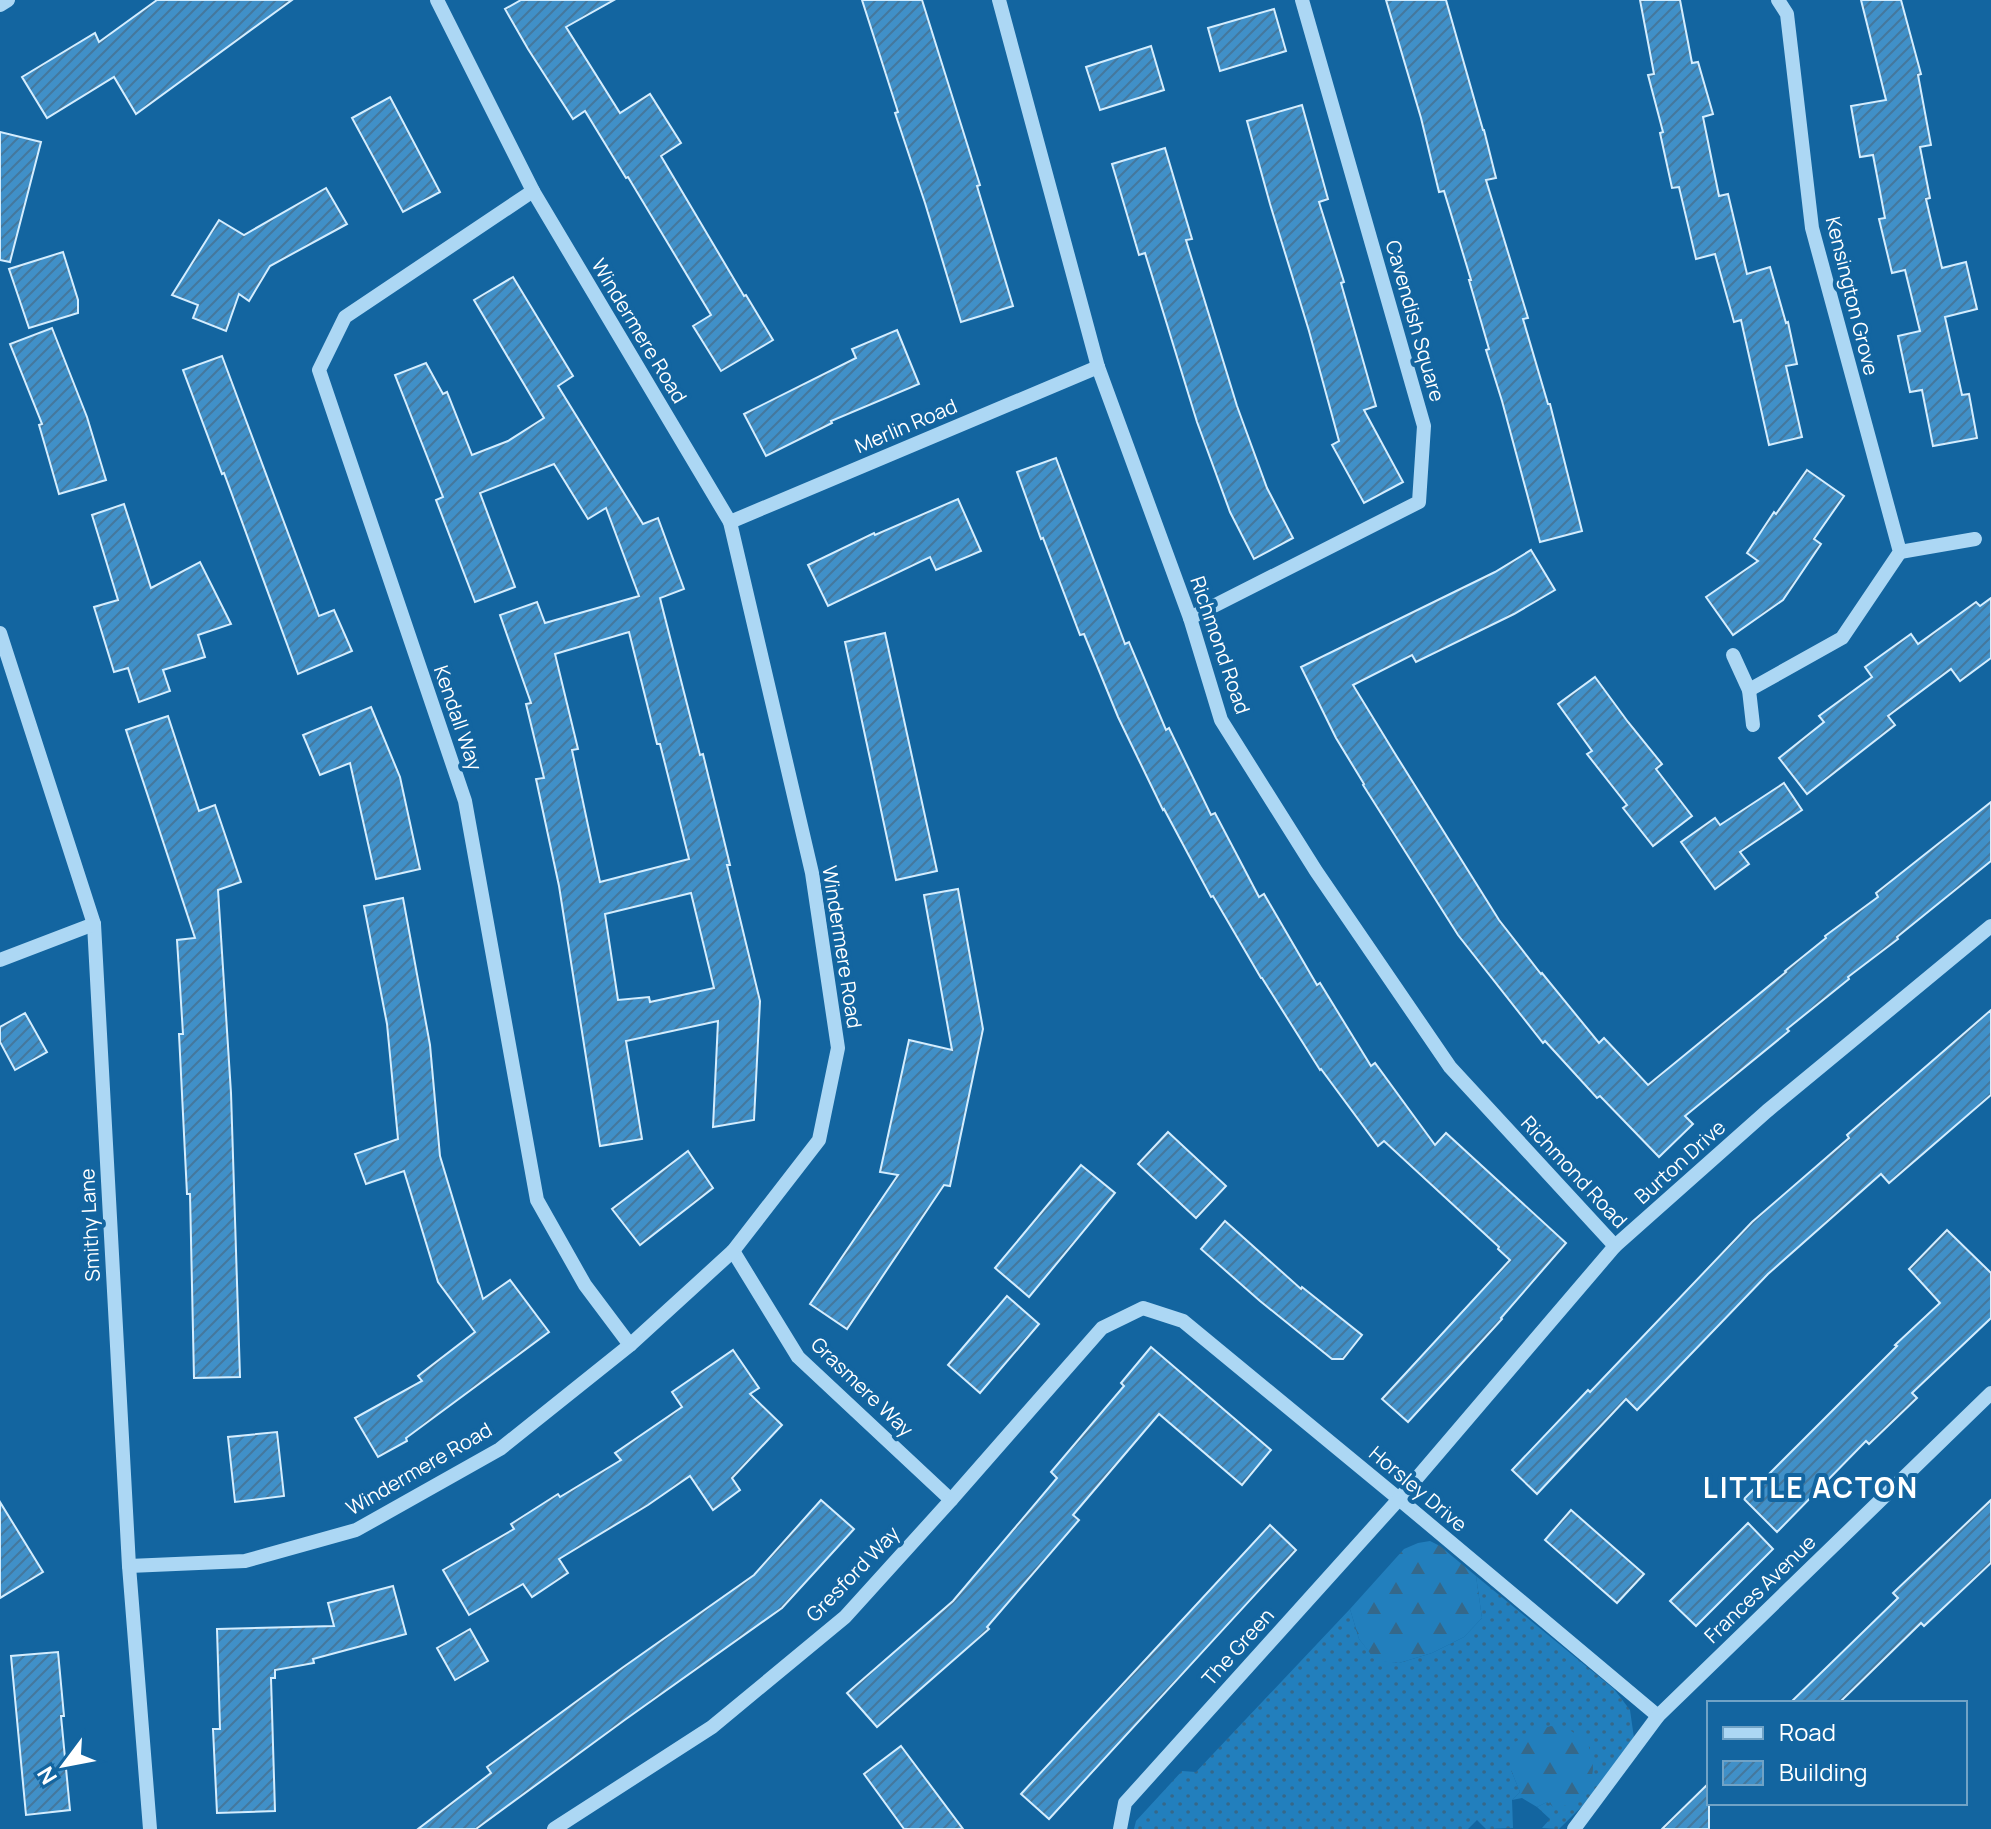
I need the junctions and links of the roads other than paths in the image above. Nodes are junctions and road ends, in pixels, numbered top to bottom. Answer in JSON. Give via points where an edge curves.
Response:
{"nodes":[{"id":1,"x":8,"y":0,"type":"edge"},
{"id":2,"x":437,"y":0,"type":"edge"},
{"id":3,"x":1302,"y":0,"type":"edge"},
{"id":4,"x":1778,"y":0,"type":"edge"},
{"id":5,"x":1003,"y":1,"type":"edge"},
{"id":6,"x":0,"y":5,"type":"edge"},
{"id":7,"x":533,"y":191,"type":"junction"},
{"id":8,"x":1098,"y":367,"type":"junction"},
{"id":9,"x":730,"y":522,"type":"junction"},
{"id":10,"x":1975,"y":539,"type":"dead end"},
{"id":11,"x":1900,"y":552,"type":"junction"},
{"id":12,"x":1190,"y":618,"type":"junction"},
{"id":13,"x":0,"y":633,"type":"edge"},
{"id":14,"x":1733,"y":655,"type":"dead end"},
{"id":15,"x":1749,"y":690,"type":"junction"},
{"id":16,"x":1753,"y":725,"type":"dead end"},
{"id":17,"x":94,"y":924,"type":"junction"},
{"id":18,"x":1991,"y":926,"type":"edge"},
{"id":19,"x":0,"y":960,"type":"edge"},
{"id":20,"x":1615,"y":1246,"type":"junction"},
{"id":21,"x":733,"y":1251,"type":"junction"},
{"id":22,"x":1143,"y":1308,"type":"joint"},
{"id":23,"x":630,"y":1345,"type":"junction"},
{"id":24,"x":1991,"y":1393,"type":"edge"},
{"id":25,"x":1399,"y":1499,"type":"junction"},
{"id":26,"x":951,"y":1500,"type":"junction"},
{"id":27,"x":129,"y":1566,"type":"junction"},
{"id":28,"x":1658,"y":1716,"type":"junction"},
{"id":29,"x":150,"y":1829,"type":"edge"},
{"id":30,"x":554,"y":1829,"type":"edge"},
{"id":31,"x":1120,"y":1829,"type":"edge"},
{"id":32,"x":1574,"y":1829,"type":"edge"}],
"edges":[{"from":1,"to":6,"type":"street"},
{"from":2,"to":7,"type":"street","name":"Windermere Road"},
{"from":3,"to":12,"type":"street","name":"Cavendish Square","via":[[1424,426],[1419,502]]},
{"from":4,"to":11,"type":"street","name":"Kensington Grove","via":[[1787,14],[1812,228]]},
{"from":5,"to":8,"type":"street","name":"Richmond Road"},
{"from":7,"to":9,"type":"street","name":"Windermere Road"},
{"from":7,"to":23,"type":"street","name":"Kendall Way","via":[[345,317],[319,370],[465,801],[537,1200],[585,1285]]},
{"from":8,"to":9,"type":"street","name":"Merlin Road"},
{"from":8,"to":12,"type":"street","name":"Richmond Road"},
{"from":9,"to":21,"type":"street","name":"Windermere Road","via":[[812,873],[838,1048],[819,1140]]},
{"from":10,"to":11,"type":"street"},
{"from":11,"to":15,"type":"street","via":[[1842,638]]},
{"from":12,"to":20,"type":"street","name":"Richmond Road","via":[[1221,720],[1316,871],[1450,1067]]},
{"from":13,"to":17,"type":"street","name":"Smithy Lane"},
{"from":14,"to":15,"type":"street"},
{"from":15,"to":16,"type":"street"},
{"from":17,"to":19,"type":"street"},
{"from":17,"to":27,"type":"street","name":"Smithy Lane"},
{"from":18,"to":20,"type":"street","name":"Burton Drive","via":[[1767,1111]]},
{"from":20,"to":25,"type":"street","name":"Burton Drive"},
{"from":21,"to":23,"type":"street","name":"Windermere Road"},
{"from":21,"to":26,"type":"street","name":"Grasmere Way","via":[[798,1357]]},
{"from":22,"to":25,"type":"street","name":"Horsley Drive","via":[[1183,1321]]},
{"from":22,"to":26,"type":"street","name":"Gresford Way","via":[[1102,1328]]},
{"from":23,"to":27,"type":"street","name":"Windermere Road","via":[[500,1449],[356,1530],[245,1561]]},
{"from":24,"to":28,"type":"street","name":"Frances Avenue"},
{"from":25,"to":28,"type":"street","name":"Horsley Drive"},
{"from":25,"to":31,"type":"street","name":"The Green","via":[[1125,1803]]},
{"from":26,"to":30,"type":"street","name":"Gresford Way","via":[[845,1617],[712,1727]]},
{"from":27,"to":29,"type":"street","name":"Smithy Lane"},
{"from":28,"to":32,"type":"street","name":"Frances Avenue"}]}
